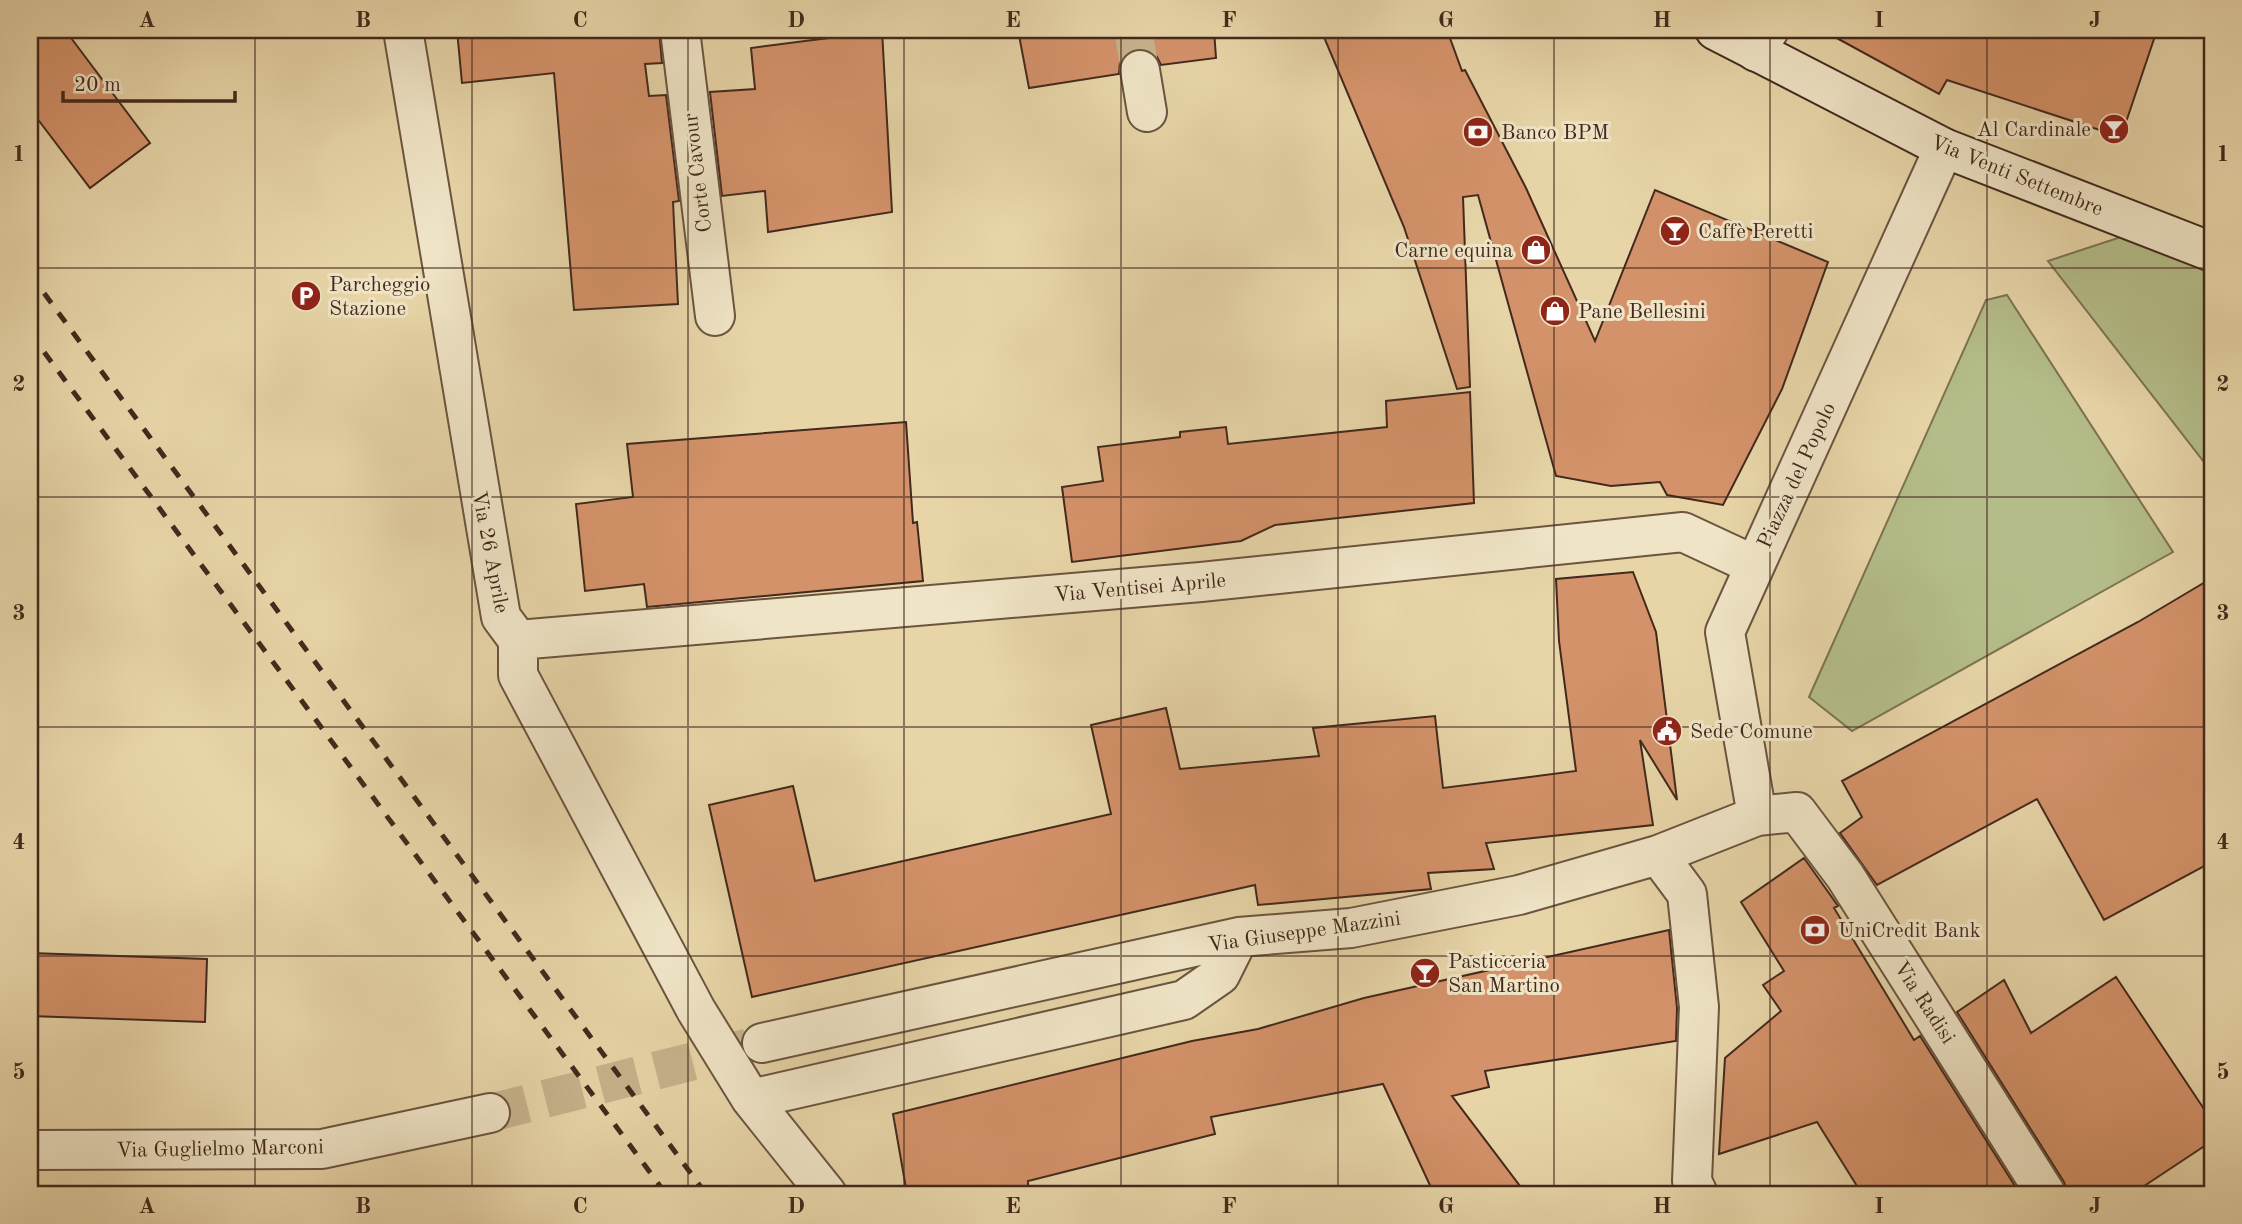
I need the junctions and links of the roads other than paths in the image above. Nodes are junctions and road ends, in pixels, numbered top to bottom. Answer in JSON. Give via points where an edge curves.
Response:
{"nodes":[{"id":1,"x":404,"y":30,"type":"edge"},
{"id":2,"x":680,"y":30,"type":"edge"},
{"id":3,"x":1715,"y":30,"type":"edge"},
{"id":4,"x":1763,"y":41,"type":"edge"},
{"id":5,"x":1140,"y":70,"type":"tunnel mouth"},
{"id":6,"x":1147,"y":112,"type":"dead end"},
{"id":7,"x":1944,"y":148,"type":"junction"},
{"id":8,"x":2212,"y":252,"type":"edge"},
{"id":9,"x":715,"y":316,"type":"dead end"},
{"id":10,"x":1754,"y":565,"type":"junction"},
{"id":11,"x":518,"y":640,"type":"junction"},
{"id":12,"x":1757,"y":816,"type":"junction"},
{"id":13,"x":1658,"y":855,"type":"junction"},
{"id":14,"x":1239,"y":937,"type":"junction"},
{"id":15,"x":762,"y":1043,"type":"tunnel mouth"},
{"id":16,"x":751,"y":1099,"type":"junction"},
{"id":17,"x":490,"y":1114,"type":"tunnel mouth"},
{"id":18,"x":30,"y":1150,"type":"edge"},
{"id":19,"x":827,"y":1194,"type":"edge"},
{"id":20,"x":1698,"y":1194,"type":"edge"},
{"id":21,"x":2046,"y":1194,"type":"edge"}],
"edges":[{"from":1,"to":11,"type":"street","name":"Via 26 Aprile","via":[[501,617]]},
{"from":2,"to":9,"type":"street","name":"Corte Cavour"},
{"from":3,"to":4,"type":"street","name":"Via Venti Settembre"},
{"from":4,"to":7,"type":"street","name":"Via Venti Settembre"},
{"from":5,"to":6,"type":"street"},
{"from":7,"to":8,"type":"street","name":"Via Venti Settembre"},
{"from":7,"to":10,"type":"street","name":"Piazza del Popolo"},
{"from":10,"to":11,"type":"street","name":"Via Ventisei Aprile","via":[[1683,532],[1201,582]]},
{"from":10,"to":12,"type":"street","name":"Piazza del Popolo","via":[[1725,632]]},
{"from":11,"to":16,"type":"street","name":"Via 26 Aprile","via":[[518,675],[696,1010]]},
{"from":12,"to":13,"type":"street","name":"Via Giuseppe Mazzini"},
{"from":12,"to":21,"type":"street","name":"Via Radisi","via":[[1797,813],[1805,823],[1845,876]]},
{"from":13,"to":14,"type":"street","name":"Via Giuseppe Mazzini","via":[[1506,898],[1351,928]]},
{"from":13,"to":20,"type":"street","via":[[1688,902],[1699,1007],[1692,1181]]},
{"from":14,"to":15,"type":"street","name":"Via Giuseppe Mazzini"},
{"from":14,"to":16,"type":"street","via":[[1220,975],[1184,1000]]},
{"from":16,"to":19,"type":"street","name":"Via 26 Aprile"},
{"from":17,"to":18,"type":"street","name":"Via Guglielmo Marconi","via":[[322,1149]]}]}
